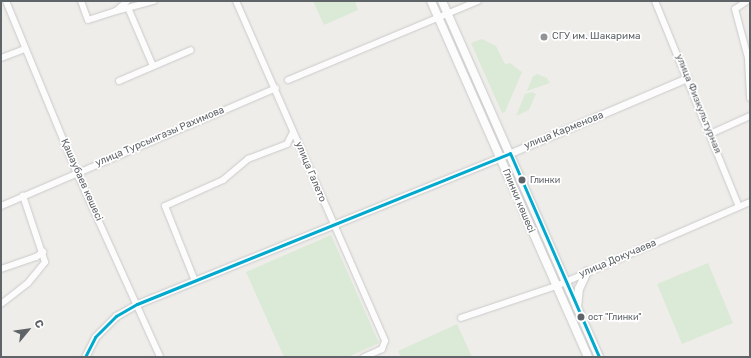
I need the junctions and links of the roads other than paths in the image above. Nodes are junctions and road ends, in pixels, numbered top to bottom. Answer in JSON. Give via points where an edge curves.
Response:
{"nodes":[{"id":1,"x":6,"y":1,"type":"edge"},
{"id":2,"x":81,"y":1,"type":"edge"},
{"id":3,"x":127,"y":1,"type":"edge"},
{"id":4,"x":154,"y":1,"type":"edge"},
{"id":5,"x":236,"y":1,"type":"edge"},
{"id":6,"x":431,"y":1,"type":"edge"},
{"id":7,"x":442,"y":1,"type":"edge"},
{"id":8,"x":478,"y":1,"type":"edge"},
{"id":9,"x":655,"y":1,"type":"edge"},
{"id":10,"x":747,"y":1,"type":"edge"},
{"id":11,"x":129,"y":10,"type":"junction"},
{"id":12,"x":116,"y":11,"type":"junction"},
{"id":13,"x":448,"y":15,"type":"junction"},
{"id":14,"x":438,"y":18,"type":"junction"},
{"id":15,"x":25,"y":48,"type":"junction"},
{"id":16,"x":191,"y":50,"type":"dead end"},
{"id":17,"x":1,"y":58,"type":"edge"},
{"id":18,"x":153,"y":66,"type":"junction"},
{"id":19,"x":749,"y":76,"type":"edge"},
{"id":20,"x":687,"y":78,"type":"junction"},
{"id":21,"x":288,"y":80,"type":"dead end"},
{"id":22,"x":119,"y":81,"type":"dead end"},
{"id":23,"x":276,"y":88,"type":"junction"},
{"id":24,"x":750,"y":98,"type":"edge"},
{"id":25,"x":750,"y":116,"type":"edge"},
{"id":26,"x":293,"y":132,"type":"junction"},
{"id":27,"x":710,"y":134,"type":"junction"},
{"id":28,"x":510,"y":153,"type":"junction"},
{"id":29,"x":500,"y":158,"type":"junction"},
{"id":30,"x":76,"y":173,"type":"junction"},
{"id":31,"x":23,"y":196,"type":"junction"},
{"id":32,"x":750,"y":202,"type":"edge"},
{"id":33,"x":1,"y":206,"type":"edge"},
{"id":34,"x":739,"y":207,"type":"junction"},
{"id":35,"x":333,"y":225,"type":"junction"},
{"id":36,"x":43,"y":252,"type":"junction"},
{"id":37,"x":1,"y":269,"type":"edge"},
{"id":38,"x":587,"y":272,"type":"junction"},
{"id":39,"x":195,"y":281,"type":"junction"},
{"id":40,"x":564,"y":282,"type":"junction"},
{"id":41,"x":556,"y":286,"type":"junction"},
{"id":42,"x":1,"y":304,"type":"edge"},
{"id":43,"x":137,"y":304,"type":"junction"},
{"id":44,"x":577,"y":310,"type":"junction"},
{"id":45,"x":461,"y":318,"type":"dead end"},
{"id":46,"x":84,"y":357,"type":"edge"},
{"id":47,"x":160,"y":357,"type":"edge"},
{"id":48,"x":364,"y":357,"type":"edge"},
{"id":49,"x":588,"y":357,"type":"edge"},
{"id":50,"x":598,"y":357,"type":"edge"}],
"edges":[{"from":1,"to":15,"type":"street","name":"Қашаубаев көшесі"},
{"from":2,"to":12,"type":"street","via":[[88,20]]},
{"from":3,"to":12,"type":"street"},
{"from":4,"to":11,"type":"street"},
{"from":5,"to":23,"type":"street","name":"улица Галето"},
{"from":6,"to":14,"type":"main road","name":"Глинки көшесі"},
{"from":7,"to":13,"type":"main road","name":"Глинки көшесі"},
{"from":8,"to":13,"type":"street"},
{"from":9,"to":20,"type":"street","name":"улица Физкультурная"},
{"from":10,"to":19,"type":"street","via":[[735,9],[748,56]]},
{"from":11,"to":12,"type":"street"},
{"from":11,"to":18,"type":"street"},
{"from":13,"to":14,"type":"street"},
{"from":13,"to":28,"type":"main road","name":"Глинки көшесі"},
{"from":14,"to":21,"type":"street"},
{"from":14,"to":29,"type":"main road","name":"Глинки көшесі"},
{"from":15,"to":17,"type":"street"},
{"from":15,"to":30,"type":"street","name":"Қашаубаев көшесі"},
{"from":16,"to":18,"type":"street"},
{"from":18,"to":22,"type":"street"},
{"from":19,"to":24,"type":"street"},
{"from":20,"to":27,"type":"street","name":"улица Физкультурная"},
{"from":20,"to":28,"type":"street","name":"улица Карменова"},
{"from":23,"to":26,"type":"street","name":"улица Галето"},
{"from":23,"to":30,"type":"street","name":"улица Турсынгазы Рахимова"},
{"from":25,"to":27,"type":"street"},
{"from":26,"to":35,"type":"street","name":"улица Галето"},
{"from":26,"to":39,"type":"street","via":[[287,144],[248,159],[223,180],[165,206]]},
{"from":27,"to":34,"type":"street","name":"улица Физкультурная"},
{"from":28,"to":29,"type":"street","name":"улица Карменова"},
{"from":28,"to":40,"type":"main road","name":"Глинки көшесі"},
{"from":29,"to":35,"type":"street","name":"улица Карменова"},
{"from":29,"to":41,"type":"main road","name":"Глинки көшесі"},
{"from":30,"to":31,"type":"street","name":"улица Турсынгазы Рахимова"},
{"from":30,"to":43,"type":"street","name":"Қашаубаев көшесі"},
{"from":31,"to":33,"type":"street","name":"улица Турсынгазы Рахимова"},
{"from":31,"to":36,"type":"street"},
{"from":32,"to":34,"type":"street","name":"улица Докучаева"},
{"from":34,"to":38,"type":"street","name":"улица Докучаева"},
{"from":35,"to":39,"type":"street","name":"улица Карменова"},
{"from":35,"to":48,"type":"street","name":"улица Галето","via":[[385,342],[382,349]]},
{"from":36,"to":37,"type":"street","via":[[30,260]]},
{"from":36,"to":42,"type":"street","via":[[43,265],[28,283]]},
{"from":38,"to":40,"type":"street","name":"улица Докучаева"},
{"from":38,"to":44,"type":"main road","via":[[579,290]]},
{"from":39,"to":43,"type":"street","name":"улица Карменова"},
{"from":40,"to":41,"type":"street","name":"улица Докучаева"},
{"from":40,"to":44,"type":"main road","name":"Глинки көшесі"},
{"from":41,"to":45,"type":"street","name":"улица Докучаева"},
{"from":41,"to":49,"type":"main road","name":"Глинки көшесі"},
{"from":43,"to":46,"type":"street","name":"улица Карменова","via":[[116,316],[95,337]]},
{"from":43,"to":47,"type":"street","name":"Қашаубаев көшесі"},
{"from":44,"to":50,"type":"main road","name":"Глинки көшесі"}]}
